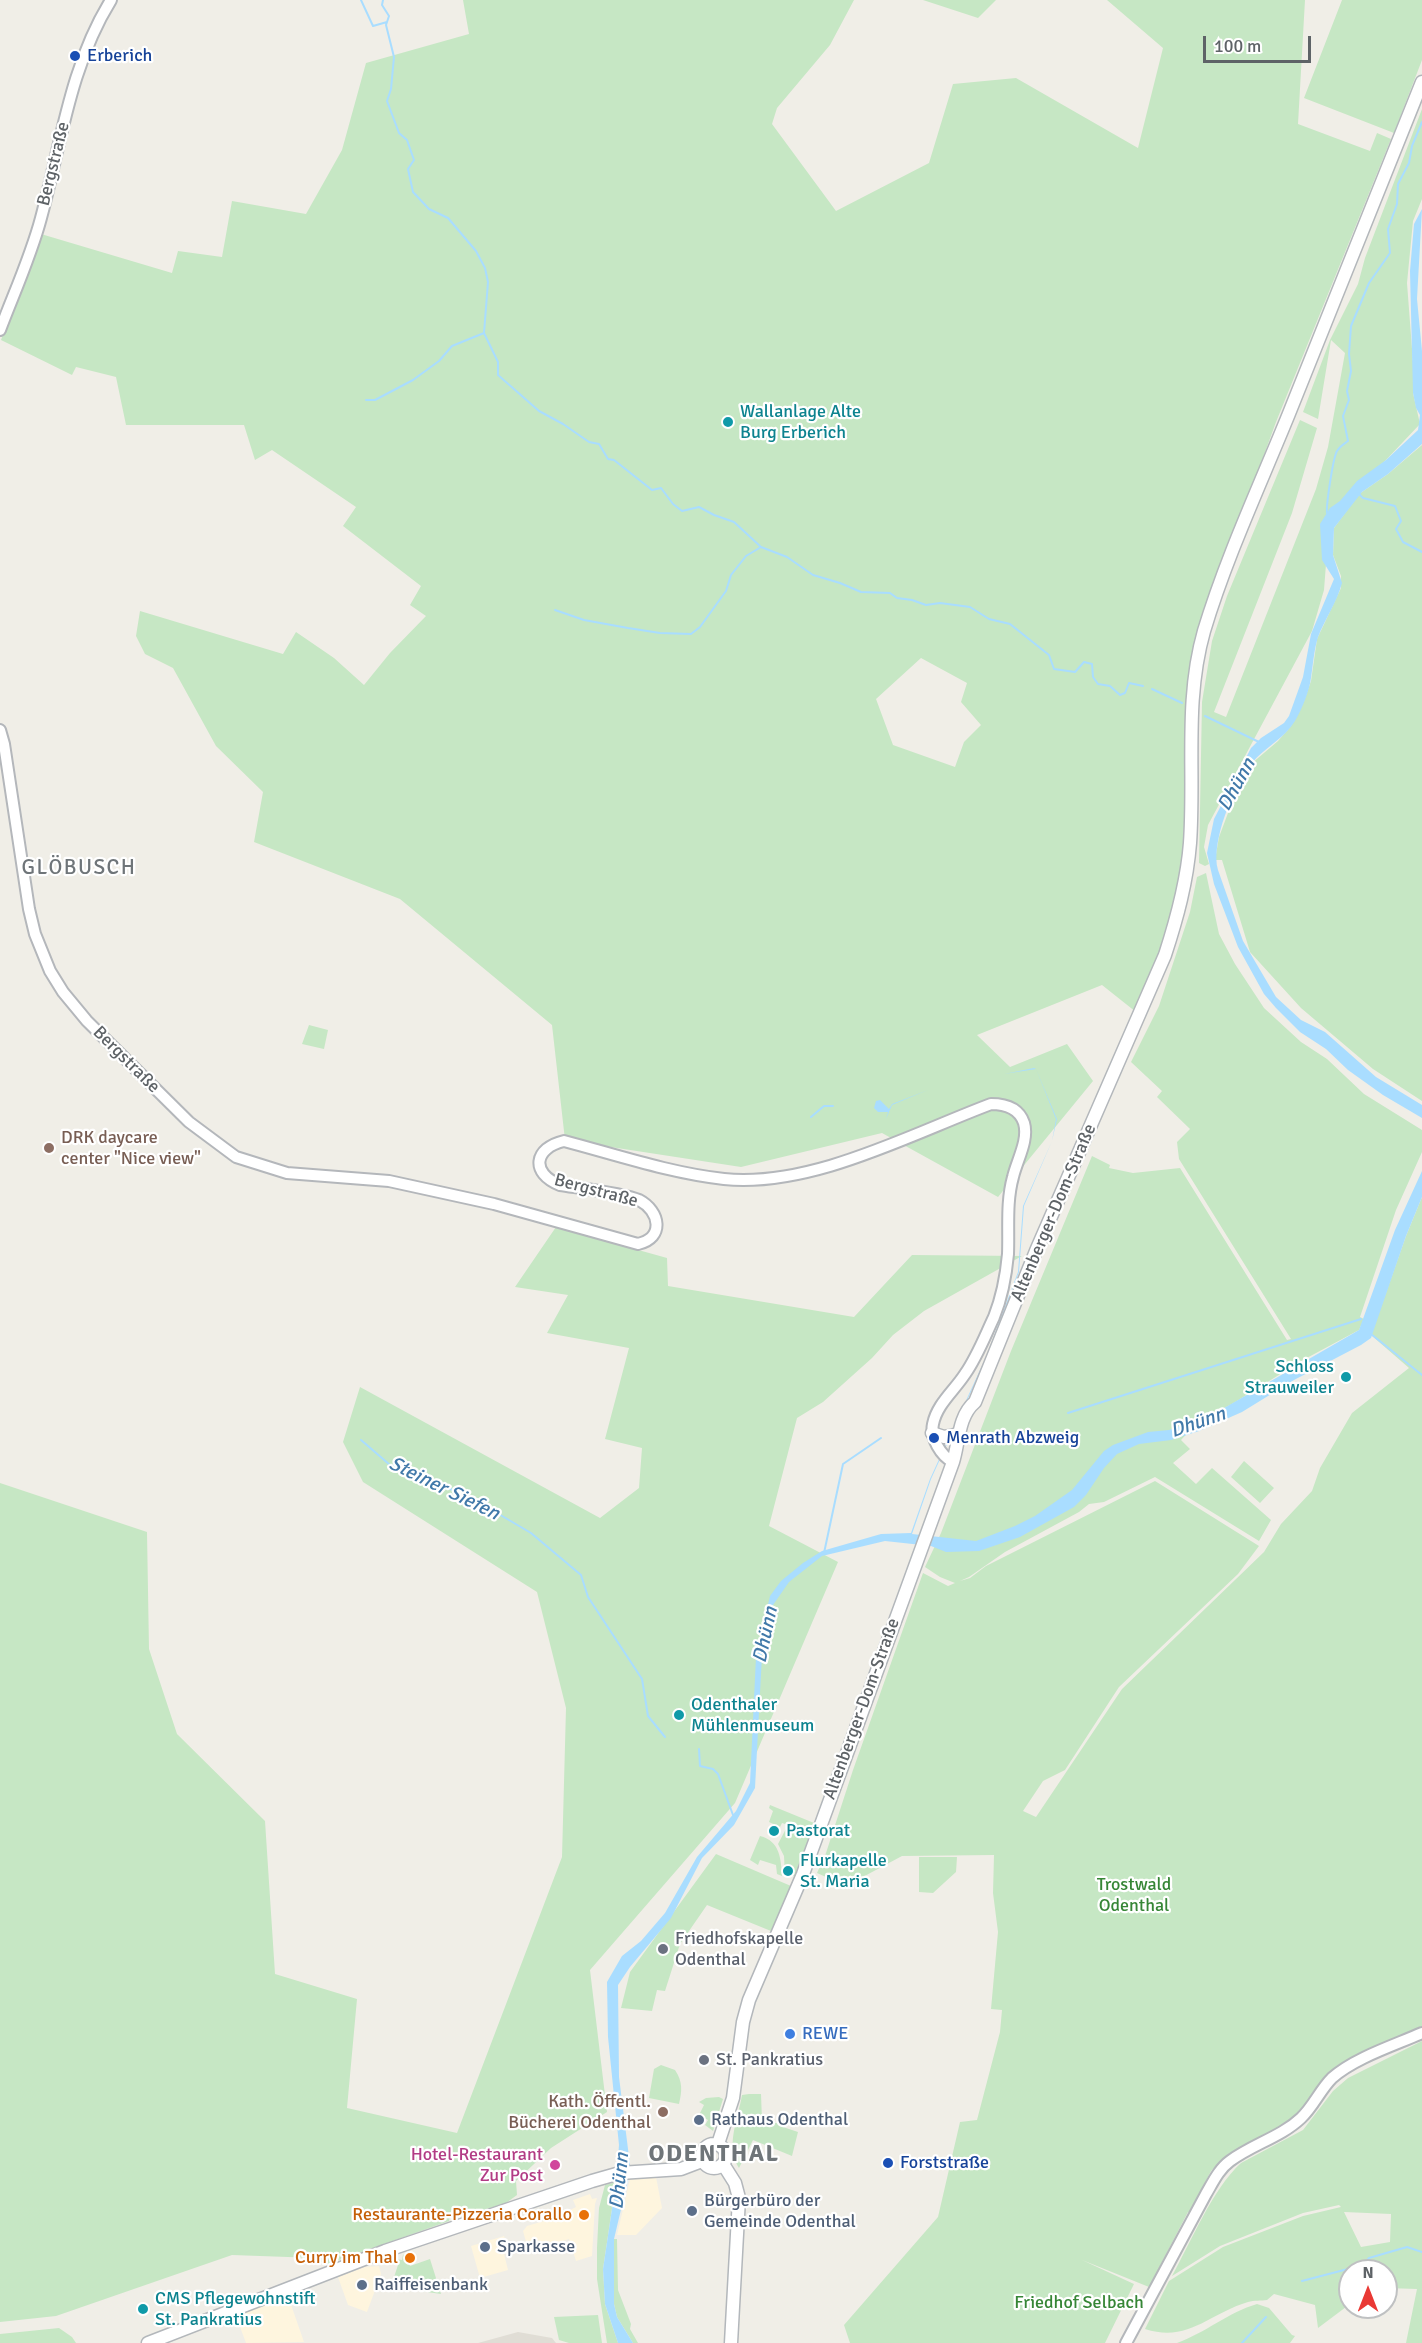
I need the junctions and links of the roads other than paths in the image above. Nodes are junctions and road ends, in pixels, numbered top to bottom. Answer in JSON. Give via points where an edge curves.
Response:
{"nodes":[{"id":1,"x":111,"y":0,"type":"edge"},
{"id":2,"x":1422,"y":82,"type":"edge"},
{"id":3,"x":0,"y":330,"type":"edge"},
{"id":4,"x":0,"y":730,"type":"edge"},
{"id":5,"x":932,"y":1433,"type":"junction"},
{"id":6,"x":959,"y":1440,"type":"junction"},
{"id":7,"x":953,"y":1462,"type":"junction"},
{"id":8,"x":1422,"y":2032,"type":"edge"},
{"id":9,"x":718,"y":2144,"type":"junction"},
{"id":10,"x":702,"y":2161,"type":"junction"},
{"id":11,"x":723,"y":2164,"type":"junction"},
{"id":12,"x":148,"y":2343,"type":"edge"},
{"id":13,"x":731,"y":2343,"type":"edge"},
{"id":14,"x":1126,"y":2343,"type":"edge"}],
"edges":[{"from":1,"to":3,"type":"street","name":"Bergstraße","via":[[82,57],[40,221]]},
{"from":2,"to":6,"type":"main road","name":"Altenberger-Dom-Straße","via":[[1204,632],[1191,712],[1187,872],[1165,955],[1036,1251],[975,1402],[966,1437]]},
{"from":4,"to":5,"type":"street","name":"Bergstraße","via":[[29,909],[50,971],[81,1014],[118,1054],[189,1122],[236,1157],[287,1173],[398,1183],[509,1208],[638,1244],[653,1237],[657,1220],[654,1211],[637,1199],[550,1180],[539,1164],[548,1146],[564,1141],[678,1172],[751,1180],[825,1167],[991,1104],[1014,1109],[1021,1117],[1025,1135],[1010,1194],[1008,1253],[1001,1295],[970,1365],[935,1415]]},
{"from":5,"to":6,"type":"main road"},
{"from":5,"to":7,"type":"street","via":[[945,1458]]},
{"from":6,"to":7,"type":"main road","name":"Altenberger-Dom-Straße"},
{"from":7,"to":9,"type":"main road","name":"Altenberger-Dom-Straße","via":[[802,1874],[749,2000],[733,2098]]},
{"from":8,"to":14,"type":"street","via":[[1340,2073],[1319,2093],[1302,2118],[1221,2170]]},
{"from":9,"to":10,"type":"main road","via":[[704,2148]]},
{"from":9,"to":11,"type":"main road","via":[[726,2153]]},
{"from":10,"to":11,"type":"main road","via":[[712,2168]]},
{"from":10,"to":12,"type":"main road","via":[[681,2169],[612,2175],[385,2251]]},
{"from":11,"to":13,"type":"main road","via":[[739,2198]]}]}
